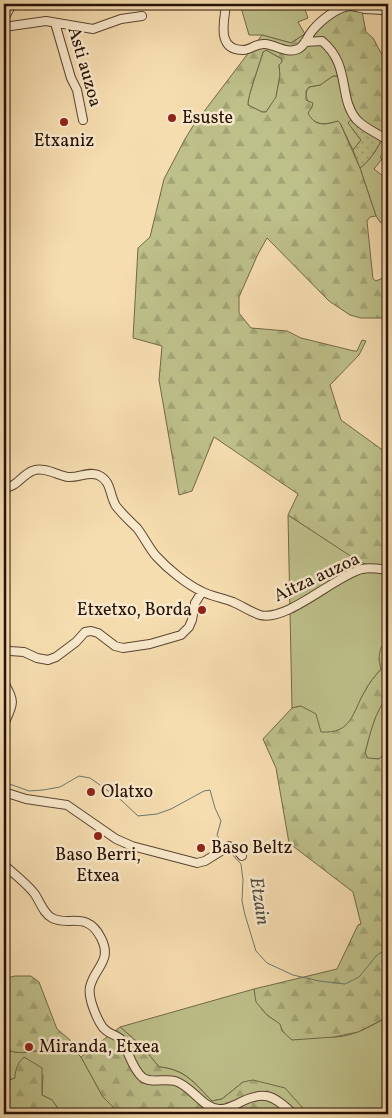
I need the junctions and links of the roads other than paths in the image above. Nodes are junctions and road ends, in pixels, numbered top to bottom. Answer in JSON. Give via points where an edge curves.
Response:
{"nodes":[{"id":1,"x":12,"y":4,"type":"edge"},
{"id":2,"x":226,"y":4,"type":"edge"},
{"id":3,"x":388,"y":11,"type":"edge"},
{"id":4,"x":142,"y":16,"type":"dead end"},
{"id":5,"x":4,"y":18,"type":"edge"},
{"id":6,"x":55,"y":23,"type":"junction"},
{"id":7,"x":4,"y":27,"type":"edge"},
{"id":8,"x":305,"y":42,"type":"junction"},
{"id":9,"x":83,"y":120,"type":"dead end"},
{"id":10,"x":388,"y":141,"type":"edge"},
{"id":11,"x":4,"y":487,"type":"edge"},
{"id":12,"x":388,"y":570,"type":"edge"},
{"id":13,"x":202,"y":592,"type":"junction"},
{"id":14,"x":4,"y":648,"type":"edge"},
{"id":15,"x":4,"y":683,"type":"edge"},
{"id":16,"x":4,"y":724,"type":"edge"},
{"id":17,"x":4,"y":792,"type":"edge"},
{"id":18,"x":242,"y":856,"type":"dead end"},
{"id":19,"x":4,"y":865,"type":"edge"},
{"id":20,"x":293,"y":1114,"type":"edge"}],
"edges":[{"from":1,"to":5,"type":"street"},
{"from":2,"to":8,"type":"street","via":[[224,36],[227,42],[240,50],[258,43],[296,51]]},
{"from":3,"to":8,"type":"street","via":[[350,6],[339,10],[315,28]]},
{"from":4,"to":6,"type":"street","name":"Asti auzoa","via":[[93,29]]},
{"from":6,"to":7,"type":"street","name":"Asti auzoa","via":[[46,21]]},
{"from":6,"to":9,"type":"street","name":"Asti auzoa","via":[[77,90]]},
{"from":8,"to":10,"type":"street","via":[[322,41],[330,48],[336,56],[349,106],[356,118]]},
{"from":11,"to":13,"type":"street","name":"Aitza auzoa","via":[[14,485],[36,469],[72,477],[96,474],[109,485],[116,505],[155,555]]},
{"from":12,"to":13,"type":"street","name":"Aitza auzoa","via":[[362,569],[271,616]]},
{"from":13,"to":14,"type":"street","via":[[195,603],[189,627],[182,635],[123,648],[91,631],[85,632],[76,642],[48,660]]},
{"from":15,"to":16,"type":"street","via":[[12,706]]},
{"from":17,"to":18,"type":"street","via":[[67,805],[116,839],[186,861],[205,861],[226,848],[237,850]]},
{"from":19,"to":20,"type":"street","via":[[33,892],[52,918],[85,922],[98,932],[105,957],[92,980],[90,994],[99,1022],[124,1042],[138,1074],[144,1079],[176,1081],[210,1106],[221,1110],[251,1096],[262,1095],[279,1100]]}]}
